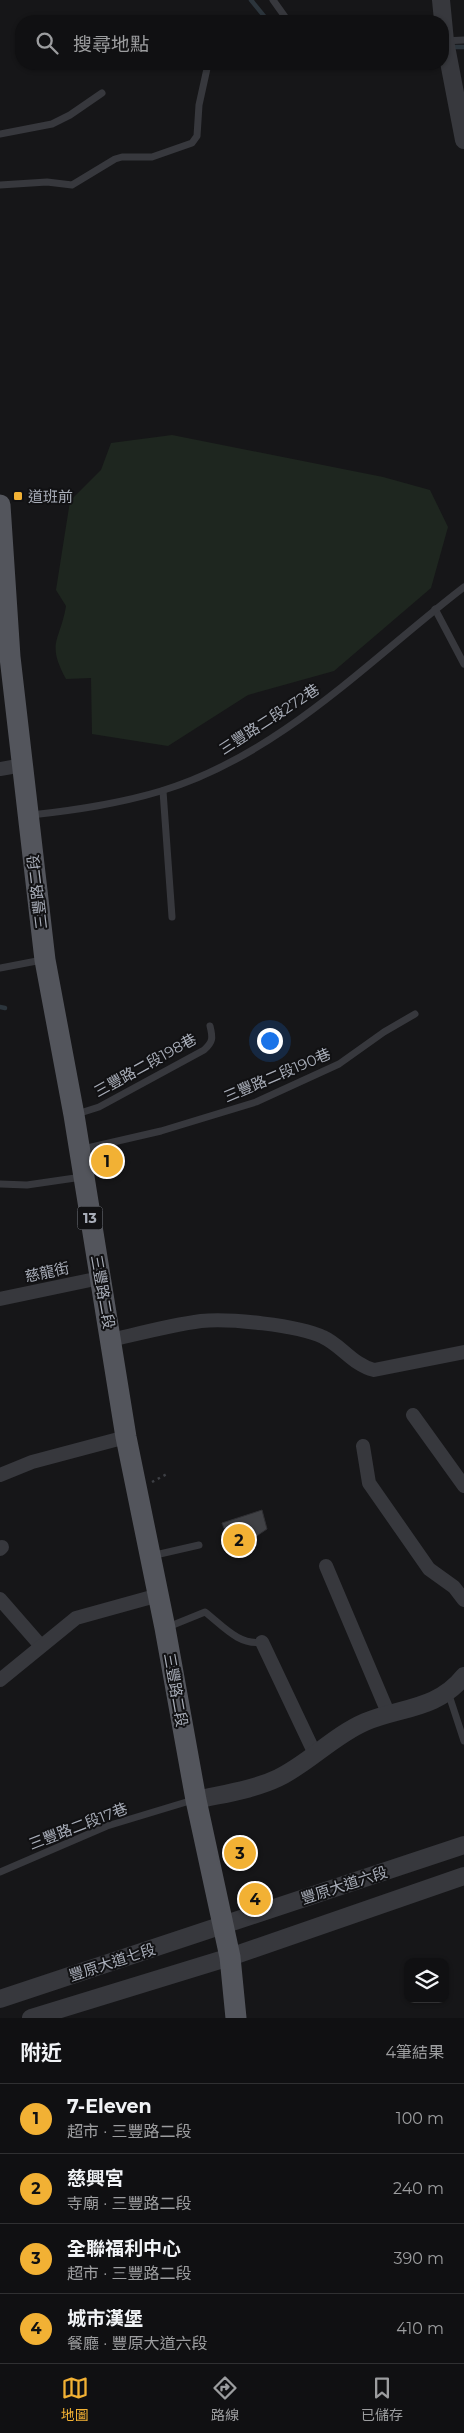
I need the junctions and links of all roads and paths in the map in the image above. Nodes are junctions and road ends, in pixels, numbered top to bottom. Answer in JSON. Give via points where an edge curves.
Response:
{"nodes":[{"id":1,"x":273,"y":0,"type":"edge"},
{"id":2,"x":441,"y":0,"type":"edge"},
{"id":3,"x":284,"y":15,"type":"edge"},
{"id":4,"x":442,"y":15,"type":"edge"},
{"id":5,"x":464,"y":40,"type":"edge"},
{"id":6,"x":449,"y":41,"type":"edge"},
{"id":7,"x":449,"y":66,"type":"edge"},
{"id":8,"x":207,"y":70,"type":"edge"},
{"id":9,"x":102,"y":93,"type":"dead end"},
{"id":10,"x":0,"y":134,"type":"edge"},
{"id":11,"x":464,"y":140,"type":"edge"},
{"id":12,"x":0,"y":185,"type":"edge"},
{"id":13,"x":0,"y":505,"type":"edge"},
{"id":14,"x":464,"y":587,"type":"edge"},
{"id":15,"x":435,"y":609,"type":"junction"},
{"id":16,"x":5,"y":658,"type":"edge"},
{"id":17,"x":464,"y":664,"type":"edge"},
{"id":18,"x":23,"y":765,"type":"junction"},
{"id":19,"x":0,"y":769,"type":"edge"},
{"id":20,"x":163,"y":791,"type":"junction"},
{"id":21,"x":28,"y":815,"type":"junction"},
{"id":22,"x":172,"y":917,"type":"dead end"},
{"id":23,"x":45,"y":960,"type":"junction"},
{"id":24,"x":0,"y":968,"type":"edge"},
{"id":25,"x":415,"y":1014,"type":"dead end"},
{"id":26,"x":210,"y":1026,"type":"dead end"},
{"id":27,"x":74,"y":1115,"type":"junction"},
{"id":28,"x":80,"y":1149,"type":"junction"},
{"id":29,"x":84,"y":1177,"type":"junction"},
{"id":30,"x":0,"y":1184,"type":"edge"},
{"id":31,"x":100,"y":1278,"type":"junction"},
{"id":32,"x":0,"y":1299,"type":"edge"},
{"id":33,"x":111,"y":1340,"type":"junction"},
{"id":34,"x":464,"y":1352,"type":"edge"},
{"id":35,"x":413,"y":1415,"type":"dead end"},
{"id":36,"x":126,"y":1437,"type":"junction"},
{"id":37,"x":363,"y":1446,"type":"dead end"},
{"id":38,"x":0,"y":1474,"type":"edge"},
{"id":39,"x":464,"y":1486,"type":"edge"},
{"id":40,"x":199,"y":1545,"type":"dead end"},
{"id":41,"x":151,"y":1556,"type":"junction"},
{"id":42,"x":326,"y":1566,"type":"dead end"},
{"id":43,"x":159,"y":1595,"type":"junction"},
{"id":44,"x":0,"y":1599,"type":"edge"},
{"id":45,"x":464,"y":1600,"type":"edge"},
{"id":46,"x":165,"y":1628,"type":"junction"},
{"id":47,"x":262,"y":1642,"type":"joint"},
{"id":48,"x":40,"y":1646,"type":"junction"},
{"id":49,"x":464,"y":1676,"type":"edge"},
{"id":50,"x":0,"y":1680,"type":"edge"},
{"id":51,"x":448,"y":1692,"type":"junction"},
{"id":52,"x":389,"y":1715,"type":"junction"},
{"id":53,"x":464,"y":1741,"type":"edge"},
{"id":54,"x":315,"y":1754,"type":"junction"},
{"id":55,"x":196,"y":1800,"type":"junction"},
{"id":56,"x":464,"y":1845,"type":"edge"},
{"id":57,"x":0,"y":1872,"type":"edge"},
{"id":58,"x":464,"y":1876,"type":"edge"},
{"id":59,"x":223,"y":1924,"type":"junction"},
{"id":60,"x":230,"y":1956,"type":"junction"},
{"id":61,"x":0,"y":1999,"type":"edge"},
{"id":62,"x":31,"y":2018,"type":"edge"},
{"id":63,"x":236,"y":2018,"type":"edge"}],
"edges":[{"from":1,"to":3,"type":"lane"},
{"from":2,"to":4,"type":"street"},
{"from":5,"to":6,"type":"lane"},
{"from":7,"to":11,"type":"street"},
{"from":8,"to":12,"type":"lane","via":[[199,105],[197,136],[192,143],[152,157],[115,159],[72,185],[47,182]]},
{"from":9,"to":10,"type":"lane","via":[[52,124]]},
{"from":13,"to":16,"type":"main road","name":"三豐路二段","number":"13"},
{"from":14,"to":15,"type":"lane","name":"三豐路二段272巷"},
{"from":15,"to":17,"type":"lane"},
{"from":15,"to":20,"type":"lane","name":"三豐路二段272巷","via":[[360,673],[292,723],[214,770]]},
{"from":16,"to":18,"type":"main road","name":"三豐路二段","number":"13"},
{"from":18,"to":19,"type":"street"},
{"from":18,"to":21,"type":"main road","name":"三豐路二段","number":"13"},
{"from":20,"to":21,"type":"lane","name":"三豐路二段272巷","via":[[108,806]]},
{"from":20,"to":22,"type":"lane"},
{"from":21,"to":23,"type":"main road","name":"三豐路二段","number":"13"},
{"from":23,"to":24,"type":"lane"},
{"from":23,"to":27,"type":"main road","name":"三豐路二段","number":"13"},
{"from":25,"to":28,"type":"lane","name":"三豐路二段190巷","via":[[339,1064],[256,1102],[161,1131]]},
{"from":26,"to":27,"type":"lane","name":"三豐路二段198巷","via":[[213,1038],[204,1050],[99,1107]]},
{"from":27,"to":28,"type":"main road","name":"三豐路二段","number":"13"},
{"from":28,"to":29,"type":"main road","name":"三豐路二段","number":"13"},
{"from":29,"to":30,"type":"lane","via":[[27,1185]]},
{"from":29,"to":31,"type":"main road","name":"三豐路二段","number":"13"},
{"from":31,"to":32,"type":"street","name":"慈龍街"},
{"from":31,"to":33,"type":"main road","name":"三豐路二段","number":"13"},
{"from":33,"to":34,"type":"street","via":[[208,1320],[300,1329],[324,1337],[362,1366],[374,1370]]},
{"from":33,"to":36,"type":"main road","name":"三豐路二段","number":"13"},
{"from":35,"to":39,"type":"street"},
{"from":36,"to":38,"type":"street"},
{"from":36,"to":41,"type":"main road","name":"三豐路二段","number":"13"},
{"from":37,"to":45,"type":"street","via":[[369,1483],[429,1569]]},
{"from":40,"to":41,"type":"lane"},
{"from":41,"to":43,"type":"main road","name":"三豐路二段","number":"13"},
{"from":42,"to":52,"type":"street"},
{"from":43,"to":46,"type":"main road","name":"三豐路二段","number":"13"},
{"from":43,"to":48,"type":"street","via":[[76,1618]]},
{"from":44,"to":48,"type":"street"},
{"from":46,"to":47,"type":"lane","via":[[205,1612],[238,1638],[251,1644]]},
{"from":46,"to":55,"type":"main road","name":"三豐路二段","number":"13"},
{"from":47,"to":54,"type":"street"},
{"from":48,"to":50,"type":"street"},
{"from":49,"to":51,"type":"street"},
{"from":51,"to":52,"type":"street","via":[[422,1706]]},
{"from":51,"to":53,"type":"lane"},
{"from":52,"to":54,"type":"street","via":[[347,1730]]},
{"from":54,"to":55,"type":"street","via":[[278,1778]]},
{"from":55,"to":57,"type":"lane","name":"三豐路二段17巷","via":[[107,1826]]},
{"from":55,"to":59,"type":"main road","name":"三豐路二段","number":"13"},
{"from":56,"to":59,"type":"street","name":"豐原大道六段"},
{"from":58,"to":60,"type":"street","name":"豐原大道六段"},
{"from":59,"to":60,"type":"main road","number":"13"},
{"from":59,"to":61,"type":"street","name":"豐原大道七段"},
{"from":60,"to":62,"type":"street","name":"豐原大道七段"},
{"from":60,"to":63,"type":"main road","number":"13"}]}
